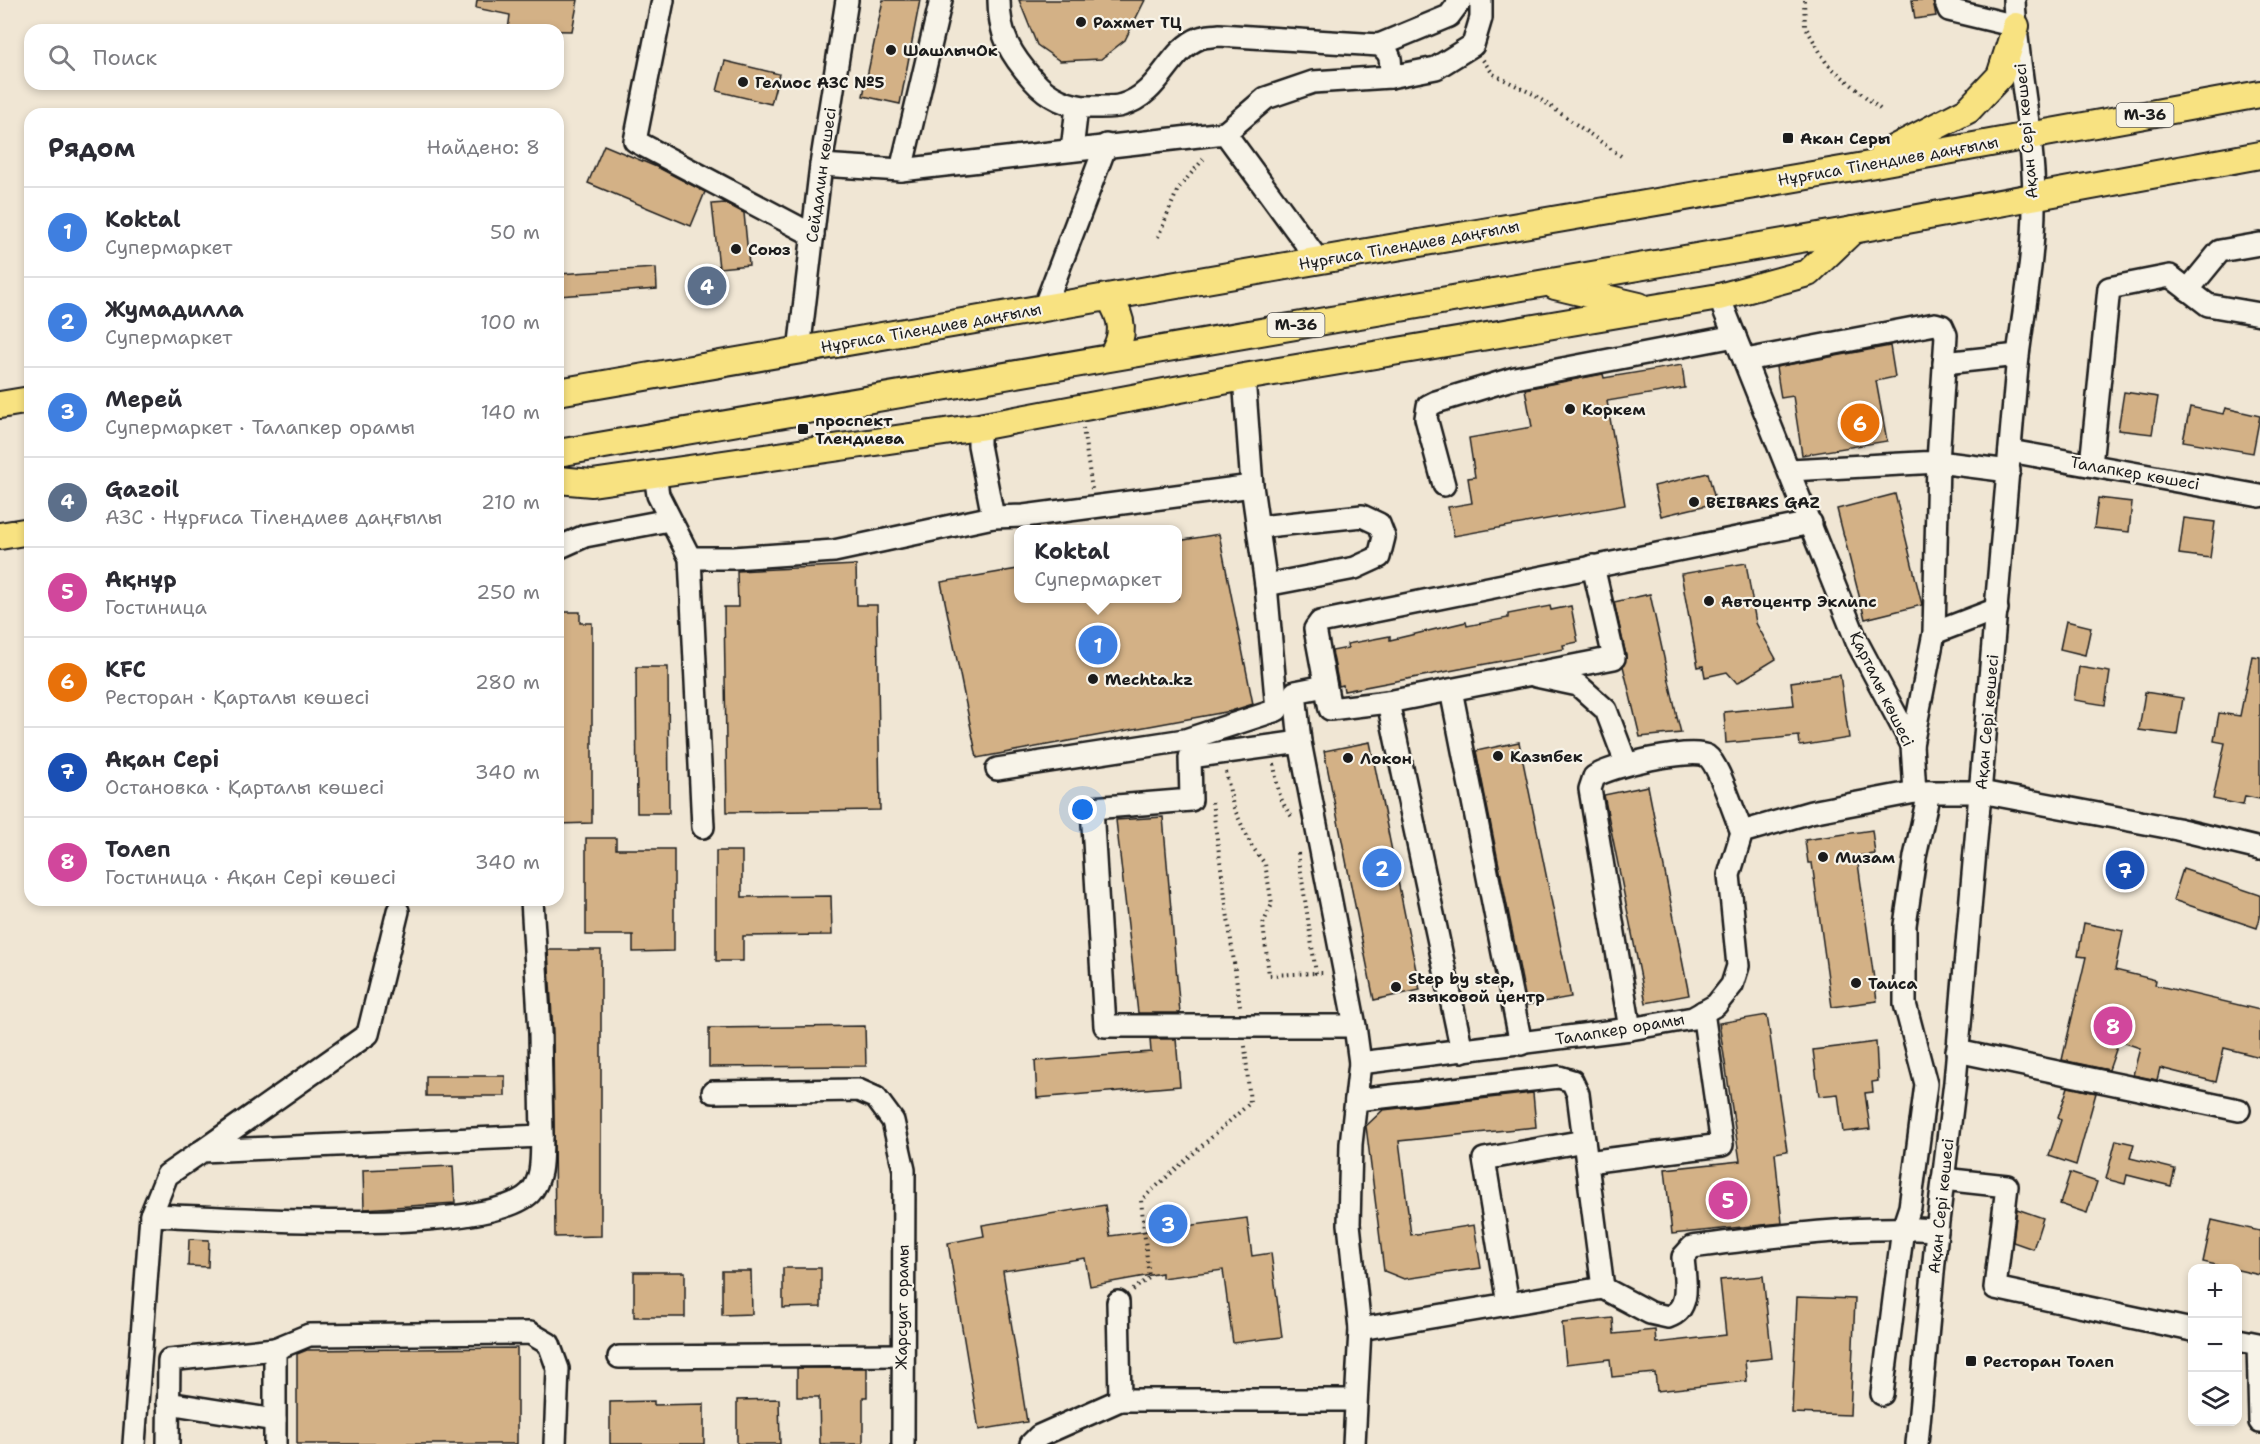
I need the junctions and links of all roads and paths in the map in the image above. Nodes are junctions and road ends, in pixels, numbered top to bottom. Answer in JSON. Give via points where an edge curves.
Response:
{"nodes":[{"id":1,"x":663,"y":0,"type":"edge"},
{"id":2,"x":847,"y":0,"type":"edge"},
{"id":3,"x":940,"y":0,"type":"edge"},
{"id":4,"x":999,"y":0,"type":"edge"},
{"id":5,"x":1461,"y":0,"type":"edge"},
{"id":6,"x":1481,"y":0,"type":"edge"},
{"id":7,"x":1804,"y":0,"type":"edge"},
{"id":8,"x":1945,"y":0,"type":"edge"},
{"id":9,"x":2014,"y":0,"type":"edge"},
{"id":10,"x":2016,"y":26,"type":"junction"},
{"id":11,"x":1379,"y":45,"type":"junction"},
{"id":12,"x":1473,"y":45,"type":"junction"},
{"id":13,"x":1390,"y":77,"type":"junction"},
{"id":14,"x":2260,"y":94,"type":"edge"},
{"id":15,"x":1077,"y":107,"type":"junction"},
{"id":16,"x":1880,"y":109,"type":"dead end"},
{"id":17,"x":1225,"y":133,"type":"junction"},
{"id":18,"x":2030,"y":136,"type":"junction"},
{"id":19,"x":1106,"y":145,"type":"junction"},
{"id":20,"x":1072,"y":150,"type":"junction"},
{"id":21,"x":2260,"y":155,"type":"edge"},
{"id":22,"x":1621,"y":156,"type":"dead end"},
{"id":23,"x":821,"y":165,"type":"junction"},
{"id":24,"x":1853,"y":168,"type":"junction"},
{"id":25,"x":901,"y":170,"type":"junction"},
{"id":26,"x":2034,"y":197,"type":"junction"},
{"id":27,"x":1853,"y":230,"type":"junction"},
{"id":28,"x":813,"y":235,"type":"junction"},
{"id":29,"x":1158,"y":237,"type":"dead end"},
{"id":30,"x":2260,"y":244,"type":"edge"},
{"id":31,"x":1318,"y":260,"type":"junction"},
{"id":32,"x":1543,"y":283,"type":"junction"},
{"id":33,"x":2188,"y":290,"type":"junction"},
{"id":34,"x":1109,"y":297,"type":"junction"},
{"id":35,"x":1719,"y":297,"type":"junction"},
{"id":36,"x":1044,"y":308,"type":"junction"},
{"id":37,"x":1650,"y":309,"type":"junction"},
{"id":38,"x":2260,"y":314,"type":"edge"},
{"id":39,"x":1735,"y":336,"type":"junction"},
{"id":40,"x":799,"y":351,"type":"junction"},
{"id":41,"x":2018,"y":356,"type":"junction"},
{"id":42,"x":1111,"y":357,"type":"junction"},
{"id":43,"x":1746,"y":360,"type":"junction"},
{"id":44,"x":1944,"y":363,"type":"junction"},
{"id":45,"x":1244,"y":377,"type":"junction"},
{"id":46,"x":564,"y":391,"type":"edge"},
{"id":47,"x":24,"y":401,"type":"edge"},
{"id":48,"x":0,"y":405,"type":"edge"},
{"id":49,"x":979,"y":427,"type":"junction"},
{"id":50,"x":1083,"y":427,"type":"dead end"},
{"id":51,"x":564,"y":452,"type":"edge"},
{"id":52,"x":2009,"y":461,"type":"junction"},
{"id":53,"x":1938,"y":462,"type":"junction"},
{"id":54,"x":2091,"y":465,"type":"junction"},
{"id":55,"x":1790,"y":470,"type":"junction"},
{"id":56,"x":655,"y":474,"type":"junction"},
{"id":57,"x":564,"y":481,"type":"edge"},
{"id":58,"x":1444,"y":485,"type":"dead end"},
{"id":59,"x":1252,"y":486,"type":"junction"},
{"id":60,"x":2260,"y":496,"type":"edge"},
{"id":61,"x":1095,"y":507,"type":"junction"},
{"id":62,"x":993,"y":517,"type":"junction"},
{"id":63,"x":669,"y":520,"type":"junction"},
{"id":64,"x":1811,"y":523,"type":"junction"},
{"id":65,"x":1258,"y":527,"type":"junction"},
{"id":66,"x":24,"y":532,"type":"edge"},
{"id":67,"x":0,"y":536,"type":"edge"},
{"id":68,"x":564,"y":545,"type":"edge"},
{"id":69,"x":690,"y":558,"type":"junction"},
{"id":70,"x":1593,"y":566,"type":"junction"},
{"id":71,"x":1266,"y":585,"type":"junction"},
{"id":72,"x":1997,"y":609,"type":"junction"},
{"id":73,"x":1934,"y":633,"type":"junction"},
{"id":74,"x":1527,"y":675,"type":"junction"},
{"id":75,"x":1325,"y":686,"type":"junction"},
{"id":76,"x":1451,"y":690,"type":"junction"},
{"id":77,"x":1388,"y":702,"type":"junction"},
{"id":78,"x":1300,"y":742,"type":"junction"},
{"id":79,"x":1912,"y":745,"type":"junction"},
{"id":80,"x":1222,"y":753,"type":"junction"},
{"id":81,"x":1626,"y":763,"type":"junction"},
{"id":82,"x":997,"y":769,"type":"dead end"},
{"id":83,"x":1922,"y":792,"type":"junction"},
{"id":84,"x":1982,"y":792,"type":"junction"},
{"id":85,"x":704,"y":827,"type":"dead end"},
{"id":86,"x":1742,"y":832,"type":"junction"},
{"id":87,"x":2260,"y":849,"type":"edge"},
{"id":88,"x":532,"y":906,"type":"edge"},
{"id":89,"x":398,"y":911,"type":"dead end"},
{"id":90,"x":1316,"y":973,"type":"dead end"},
{"id":91,"x":1703,"y":1012,"type":"junction"},
{"id":92,"x":1355,"y":1026,"type":"junction"},
{"id":93,"x":1630,"y":1029,"type":"junction"},
{"id":94,"x":1521,"y":1044,"type":"junction"},
{"id":95,"x":1957,"y":1051,"type":"junction"},
{"id":96,"x":1462,"y":1052,"type":"junction"},
{"id":97,"x":1360,"y":1063,"type":"junction"},
{"id":98,"x":713,"y":1092,"type":"dead end"},
{"id":99,"x":1356,"y":1100,"type":"junction"},
{"id":100,"x":2239,"y":1110,"type":"dead end"},
{"id":101,"x":542,"y":1136,"type":"junction"},
{"id":102,"x":202,"y":1151,"type":"junction"},
{"id":103,"x":1586,"y":1152,"type":"junction"},
{"id":104,"x":1943,"y":1179,"type":"junction"},
{"id":105,"x":151,"y":1215,"type":"junction"},
{"id":106,"x":1903,"y":1228,"type":"junction"},
{"id":107,"x":1937,"y":1230,"type":"junction"},
{"id":108,"x":1603,"y":1288,"type":"junction"},
{"id":109,"x":1118,"y":1302,"type":"dead end"},
{"id":110,"x":1508,"y":1304,"type":"junction"},
{"id":111,"x":1360,"y":1329,"type":"junction"},
{"id":112,"x":2188,"y":1329,"type":"edge"},
{"id":113,"x":2252,"y":1343,"type":"edge"},
{"id":114,"x":275,"y":1349,"type":"junction"},
{"id":115,"x":902,"y":1355,"type":"junction"},
{"id":116,"x":619,"y":1357,"type":"dead end"},
{"id":117,"x":1882,"y":1395,"type":"dead end"},
{"id":118,"x":1120,"y":1400,"type":"junction"},
{"id":119,"x":1355,"y":1400,"type":"junction"},
{"id":120,"x":168,"y":1403,"type":"junction"},
{"id":121,"x":275,"y":1420,"type":"junction"},
{"id":122,"x":2260,"y":1422,"type":"edge"},
{"id":123,"x":134,"y":1444,"type":"edge"},
{"id":124,"x":168,"y":1444,"type":"edge"},
{"id":125,"x":275,"y":1444,"type":"edge"},
{"id":126,"x":555,"y":1444,"type":"edge"},
{"id":127,"x":903,"y":1444,"type":"edge"},
{"id":128,"x":1032,"y":1444,"type":"edge"},
{"id":129,"x":1354,"y":1444,"type":"edge"},
{"id":130,"x":1917,"y":1444,"type":"edge"}],
"edges":[{"from":1,"to":28,"type":"street","via":[[635,141]]},
{"from":2,"to":23,"type":"street","name":"Сейдалин көшесі"},
{"from":3,"to":25,"type":"street"},
{"from":4,"to":15,"type":"street","via":[[999,26],[1016,60],[1045,93]]},
{"from":5,"to":11,"type":"street","via":[[1449,16]]},
{"from":6,"to":12,"type":"street","via":[[1481,18]]},
{"from":7,"to":16,"type":"path","via":[[1805,26],[1827,63]]},
{"from":8,"to":10,"type":"street","via":[[1949,10]]},
{"from":9,"to":10,"type":"street","name":"Ақан Сері көшесі"},
{"from":10,"to":18,"type":"street","name":"Ақан Сері көшесі"},
{"from":10,"to":24,"type":"main road","via":[[2000,76],[1968,110]]},
{"from":11,"to":13,"type":"street","via":[[1388,50],[1392,60]]},
{"from":11,"to":15,"type":"street","via":[[1219,35],[1200,38],[1185,48],[1155,86],[1139,98],[1120,106]]},
{"from":12,"to":13,"type":"street","via":[[1436,68]]},
{"from":12,"to":22,"type":"path","via":[[1493,74],[1533,94]]},
{"from":13,"to":17,"type":"street","via":[[1314,82],[1266,98]]},
{"from":14,"to":18,"type":"main road","name":"Нұрғиса Тілендиев даңғылы","number":"M-36"},
{"from":15,"to":20,"type":"street"},
{"from":17,"to":19,"type":"street"},
{"from":17,"to":29,"type":"path","via":[[1178,189]]},
{"from":17,"to":31,"type":"street"},
{"from":18,"to":24,"type":"main road","name":"Нұрғиса Тілендиев даңғылы","number":"M-36"},
{"from":18,"to":26,"type":"street","name":"Ақан Сері көшесі"},
{"from":19,"to":20,"type":"street"},
{"from":19,"to":36,"type":"street"},
{"from":20,"to":25,"type":"street"},
{"from":21,"to":26,"type":"main road","number":"M-36"},
{"from":23,"to":25,"type":"street"},
{"from":23,"to":28,"type":"street","name":"Сейдалин көшесі"},
{"from":24,"to":31,"type":"main road","name":"Нұрғиса Тілендиев даңғылы","number":"M-36"},
{"from":26,"to":27,"type":"main road","number":"M-36"},
{"from":26,"to":41,"type":"street","name":"Ақан Сері көшесі","via":[[2031,262]]},
{"from":27,"to":32,"type":"main road","number":"M-36"},
{"from":27,"to":35,"type":"main road","via":[[1808,273]]},
{"from":28,"to":40,"type":"street","name":"Сейдалин көшесі"},
{"from":30,"to":33,"type":"street","via":[[2220,251]]},
{"from":31,"to":34,"type":"main road","name":"Нұрғиса Тілендиев даңғылы","number":"M-36"},
{"from":32,"to":37,"type":"main road"},
{"from":32,"to":42,"type":"main road","number":"M-36"},
{"from":33,"to":38,"type":"street","via":[[2208,305]]},
{"from":33,"to":54,"type":"street","via":[[2170,276],[2109,288]]},
{"from":34,"to":36,"type":"main road","name":"Нұрғиса Тілендиев даңғылы","number":"M-36"},
{"from":34,"to":42,"type":"main road","via":[[1122,328],[1120,343]]},
{"from":35,"to":37,"type":"main road"},
{"from":35,"to":39,"type":"street","name":"Қарталы көшесі"},
{"from":36,"to":40,"type":"main road","name":"Нұрғиса Тілендиев даңғылы","number":"M-36"},
{"from":37,"to":45,"type":"main road"},
{"from":39,"to":43,"type":"street","name":"Қарталы көшесі"},
{"from":39,"to":58,"type":"street","via":[[1515,378],[1428,406],[1426,418]]},
{"from":40,"to":46,"type":"main road","name":"Нұрғиса Тілендиев даңғылы","number":"M-36"},
{"from":41,"to":44,"type":"street"},
{"from":41,"to":52,"type":"street","name":"Ақан Сері көшесі"},
{"from":42,"to":51,"type":"main road","number":"M-36"},
{"from":43,"to":44,"type":"street","via":[[1935,324],[1942,326],[1946,335]]},
{"from":43,"to":55,"type":"street","name":"Қарталы көшесі"},
{"from":44,"to":53,"type":"street"},
{"from":45,"to":49,"type":"main road"},
{"from":45,"to":59,"type":"street"},
{"from":47,"to":48,"type":"main road"},
{"from":49,"to":56,"type":"main road"},
{"from":49,"to":62,"type":"street","via":[[978,446]]},
{"from":50,"to":61,"type":"path"},
{"from":52,"to":53,"type":"street","name":"Талапкер көшесі"},
{"from":52,"to":54,"type":"street","name":"Талапкер көшесі"},
{"from":52,"to":72,"type":"street","name":"Ақан Сері көшесі"},
{"from":53,"to":55,"type":"street","name":"Талапкер көшесі"},
{"from":53,"to":73,"type":"street"},
{"from":54,"to":60,"type":"street","name":"Талапкер көшесі"},
{"from":55,"to":64,"type":"street","name":"Қарталы көшесі"},
{"from":56,"to":57,"type":"main road","via":[[592,483]]},
{"from":56,"to":63,"type":"street","via":[[658,495]]},
{"from":59,"to":61,"type":"street"},
{"from":59,"to":65,"type":"street"},
{"from":61,"to":62,"type":"street"},
{"from":62,"to":69,"type":"street","via":[[834,551]]},
{"from":63,"to":68,"type":"street","via":[[585,536]]},
{"from":63,"to":69,"type":"street"},
{"from":64,"to":70,"type":"street"},
{"from":64,"to":79,"type":"street","name":"Қарталы көшесі","via":[[1857,642]]},
{"from":65,"to":71,"type":"street"},
{"from":65,"to":71,"type":"street","via":[[1362,516],[1379,524],[1384,537],[1379,557],[1355,568]]},
{"from":66,"to":67,"type":"main road"},
{"from":69,"to":85,"type":"street"},
{"from":70,"to":74,"type":"street","via":[[1614,658]]},
{"from":70,"to":75,"type":"street","via":[[1320,622],[1315,629]]},
{"from":71,"to":82,"type":"street","via":[[1277,710],[1185,740]]},
{"from":72,"to":73,"type":"street"},
{"from":72,"to":84,"type":"street","name":"Ақан Сері көшесі"},
{"from":73,"to":79,"type":"street"},
{"from":74,"to":76,"type":"street"},
{"from":74,"to":81,"type":"street","via":[[1578,685],[1605,710]]},
{"from":75,"to":77,"type":"street","via":[[1330,709]]},
{"from":75,"to":78,"type":"street","via":[[1295,692]]},
{"from":76,"to":77,"type":"street"},
{"from":76,"to":94,"type":"street"},
{"from":77,"to":96,"type":"street"},
{"from":78,"to":80,"type":"street"},
{"from":78,"to":92,"type":"street"},
{"from":79,"to":83,"type":"street","name":"Қарталы көшесі"},
{"from":80,"to":90,"type":"path","via":[[1233,806],[1251,845],[1265,864],[1272,904],[1263,924],[1269,975]]},
{"from":80,"to":92,"type":"street","via":[[1190,757],[1191,800],[1092,808],[1105,1026]]},
{"from":81,"to":86,"type":"street","via":[[1696,753],[1708,757]]},
{"from":81,"to":93,"type":"street","via":[[1593,777],[1590,789]]},
{"from":83,"to":84,"type":"street"},
{"from":83,"to":86,"type":"street","via":[[1811,812]]},
{"from":83,"to":106,"type":"street","name":"Қарталы көшесі","via":[[1905,925],[1905,1004],[1926,1084],[1910,1207]]},
{"from":84,"to":87,"type":"street"},
{"from":84,"to":95,"type":"street","name":"Ақан Сері көшесі"},
{"from":86,"to":91,"type":"street","name":"Талапкер орамы","via":[[1729,875],[1738,966],[1732,985],[1716,1005]]},
{"from":88,"to":101,"type":"street"},
{"from":89,"to":102,"type":"street","via":[[368,1034]]},
{"from":91,"to":93,"type":"street","name":"Талапкер орамы","via":[[1693,1018]]},
{"from":91,"to":103,"type":"street","via":[[1722,1145]]},
{"from":92,"to":97,"type":"street"},
{"from":93,"to":94,"type":"street","name":"Талапкер орамы"},
{"from":94,"to":96,"type":"street","name":"Талапкер орамы"},
{"from":95,"to":100,"type":"street"},
{"from":95,"to":104,"type":"street","name":"Ақан Сері көшесі"},
{"from":96,"to":97,"type":"street","name":"Талапкер орамы"},
{"from":97,"to":99,"type":"street"},
{"from":98,"to":115,"type":"street","name":"Жарсуат орамы","via":[[858,1090],[876,1098],[893,1121],[904,1170]]},
{"from":99,"to":103,"type":"street","via":[[1558,1077],[1572,1081],[1578,1094]]},
{"from":99,"to":111,"type":"street","via":[[1349,1224]]},
{"from":101,"to":102,"type":"street"},
{"from":101,"to":105,"type":"street","via":[[541,1173],[530,1193],[502,1208],[412,1221],[271,1221]]},
{"from":102,"to":105,"type":"street","via":[[166,1175]]},
{"from":103,"to":108,"type":"street"},
{"from":103,"to":110,"type":"street","via":[[1484,1159]]},
{"from":104,"to":107,"type":"street","name":"Ақан Сері көшесі"},
{"from":104,"to":112,"type":"street","via":[[2007,1186],[1995,1288]]},
{"from":105,"to":123,"type":"street"},
{"from":106,"to":107,"type":"street"},
{"from":106,"to":108,"type":"street","via":[[1825,1230],[1692,1247],[1683,1257],[1682,1308],[1668,1317],[1650,1313]]},
{"from":106,"to":117,"type":"street","name":"Қарталы көшесі"},
{"from":107,"to":130,"type":"street","name":"Ақан Сері көшесі"},
{"from":108,"to":110,"type":"street"},
{"from":109,"to":118,"type":"street"},
{"from":110,"to":111,"type":"street"},
{"from":111,"to":119,"type":"street"},
{"from":113,"to":122,"type":"street"},
{"from":114,"to":120,"type":"street","via":[[169,1360]]},
{"from":114,"to":121,"type":"street"},
{"from":114,"to":126,"type":"street","via":[[309,1335],[530,1332],[549,1344],[558,1369]]},
{"from":115,"to":116,"type":"street"},
{"from":115,"to":127,"type":"street","name":"Жарсуат орамы"},
{"from":118,"to":119,"type":"street"},
{"from":118,"to":128,"type":"street","via":[[1039,1436]]},
{"from":119,"to":129,"type":"street"},
{"from":120,"to":121,"type":"street"},
{"from":120,"to":124,"type":"street"},
{"from":121,"to":125,"type":"street"}]}
